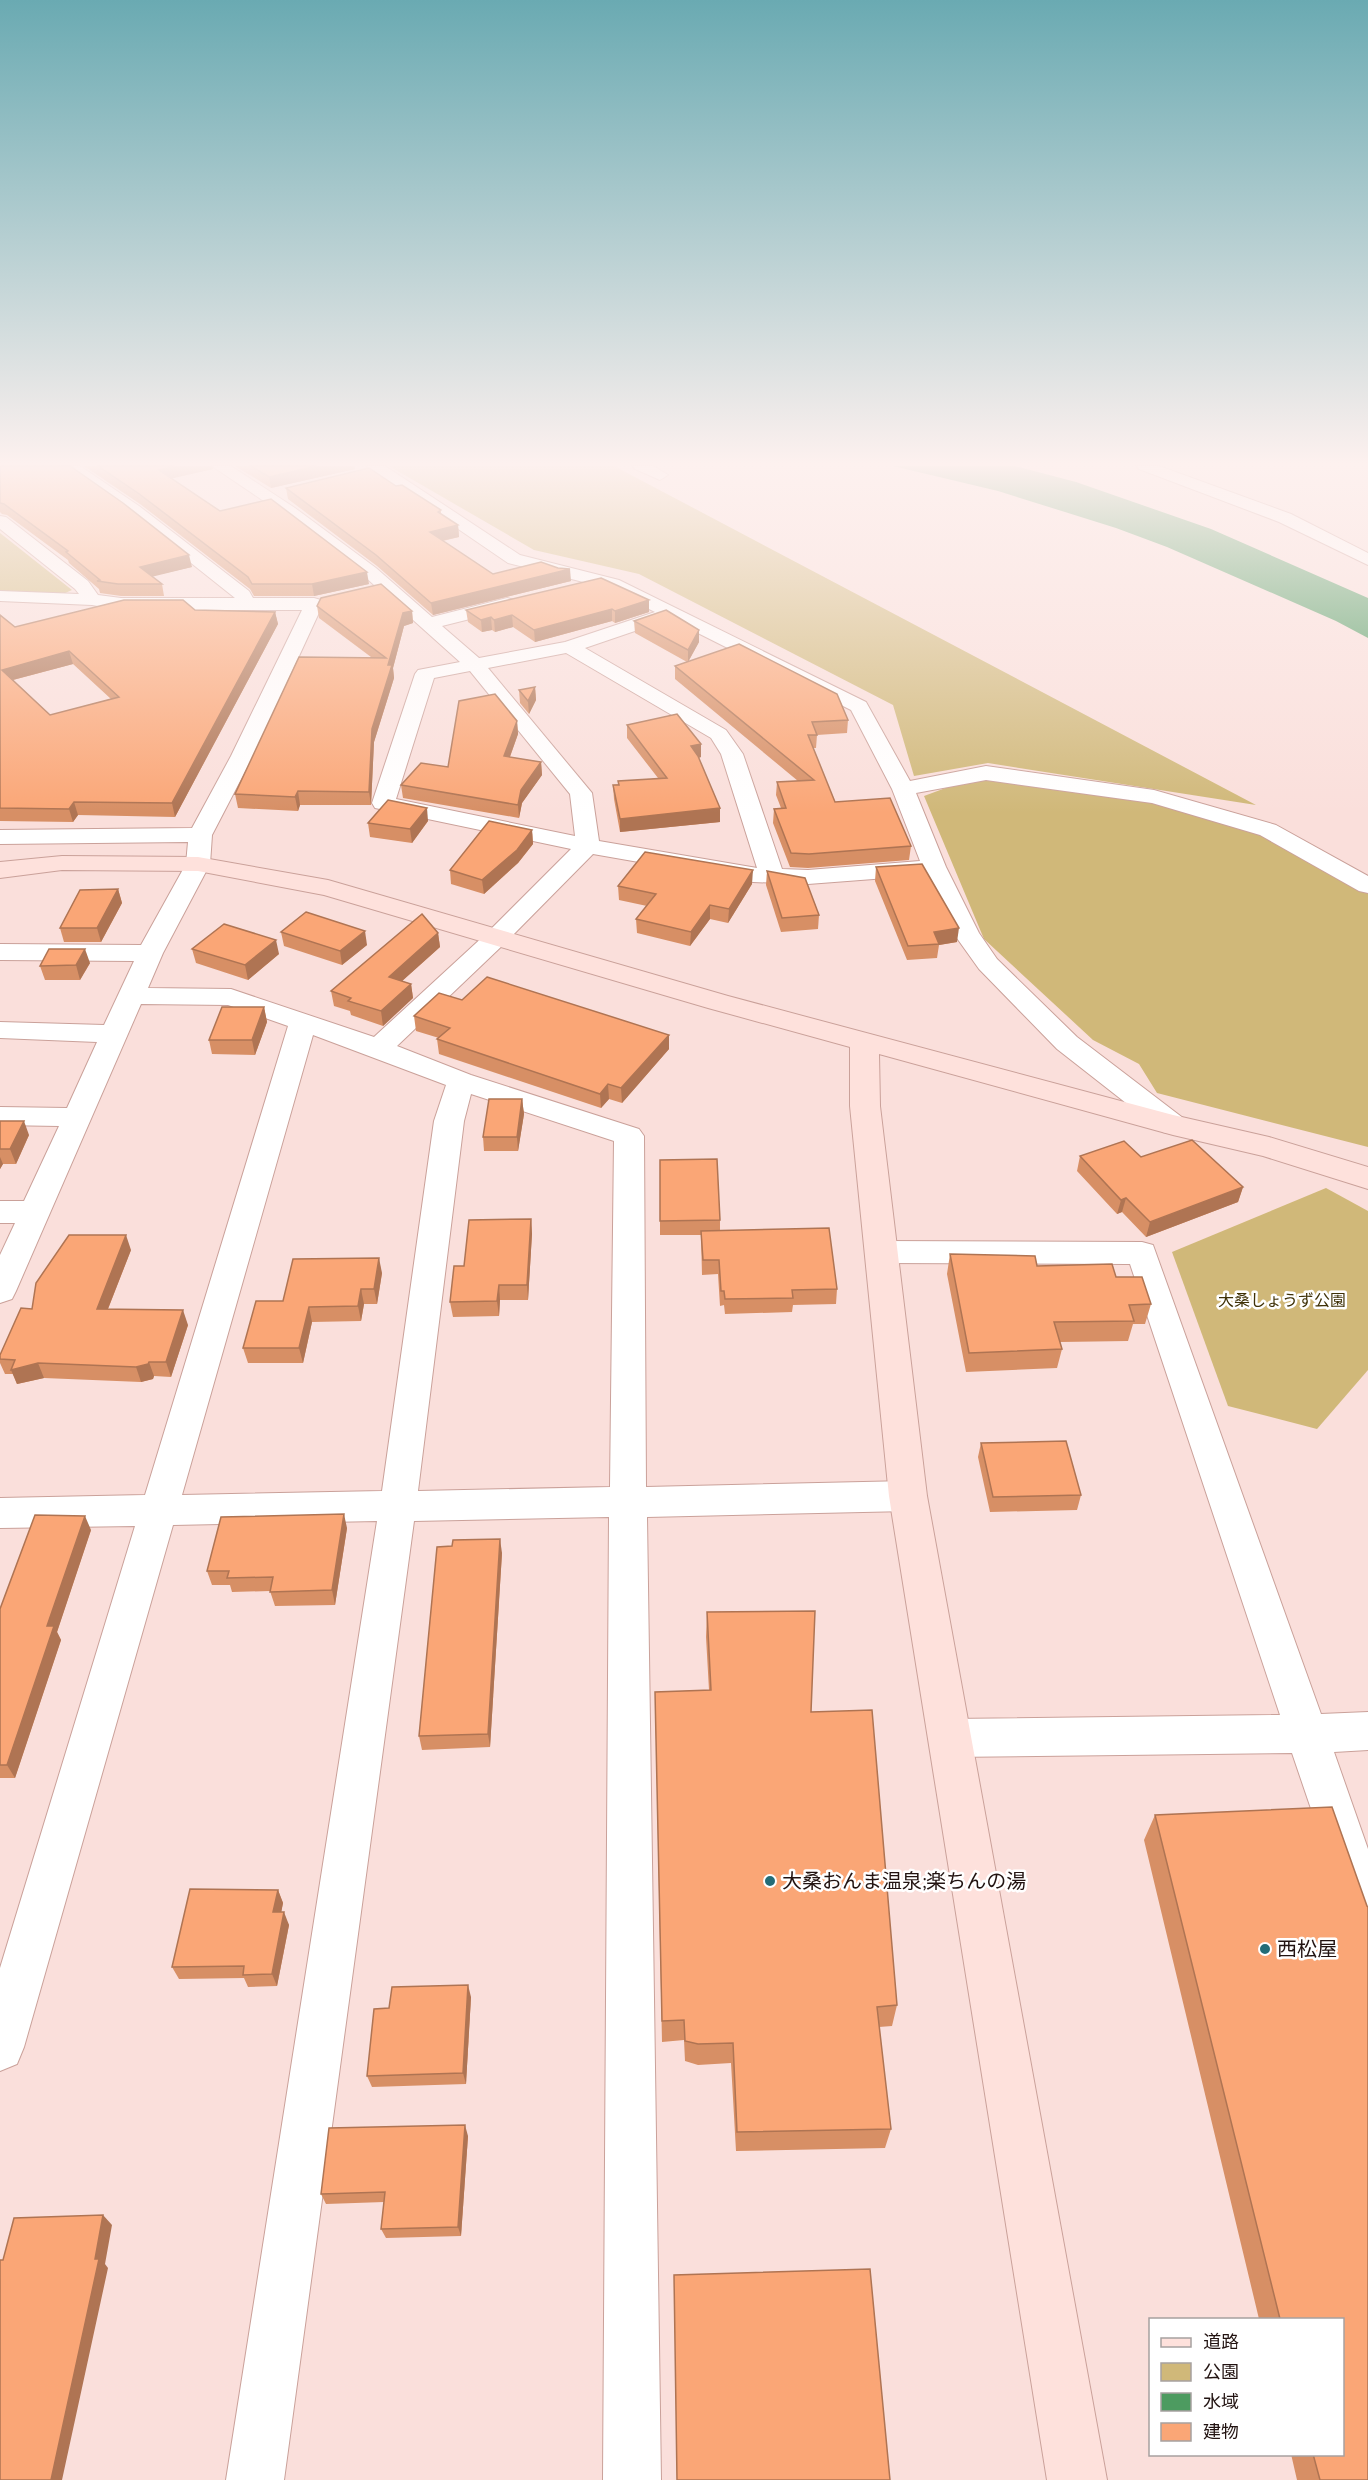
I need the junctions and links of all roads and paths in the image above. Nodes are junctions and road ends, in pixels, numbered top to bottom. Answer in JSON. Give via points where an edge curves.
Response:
{"nodes":[{"id":1,"x":78,"y":582,"type":"edge"},
{"id":2,"x":227,"y":582,"type":"edge"},
{"id":3,"x":382,"y":582,"type":"edge"},
{"id":4,"x":599,"y":582,"type":"edge"},
{"id":5,"x":605,"y":582,"type":"edge"},
{"id":6,"x":388,"y":586,"type":"junction"},
{"id":7,"x":567,"y":589,"type":"edge"},
{"id":8,"x":366,"y":591,"type":"edge"},
{"id":9,"x":0,"y":597,"type":"edge"},
{"id":10,"x":335,"y":599,"type":"edge"},
{"id":11,"x":92,"y":600,"type":"junction"},
{"id":12,"x":521,"y":600,"type":"edge"},
{"id":13,"x":245,"y":603,"type":"junction"},
{"id":14,"x":314,"y":604,"type":"junction"},
{"id":15,"x":670,"y":613,"type":"junction"},
{"id":16,"x":429,"y":622,"type":"junction"},
{"id":17,"x":569,"y":648,"type":"junction"},
{"id":18,"x":475,"y":665,"type":"junction"},
{"id":19,"x":903,"y":789,"type":"junction"},
{"id":20,"x":200,"y":835,"type":"junction"},
{"id":21,"x":0,"y":837,"type":"edge"},
{"id":22,"x":588,"y":846,"type":"junction"},
{"id":23,"x":198,"y":864,"type":"junction"},
{"id":24,"x":934,"y":867,"type":"junction"},
{"id":25,"x":0,"y":870,"type":"edge"},
{"id":26,"x":772,"y":876,"type":"junction"},
{"id":27,"x":1368,"y":886,"type":"edge"},
{"id":28,"x":496,"y":938,"type":"junction"},
{"id":29,"x":0,"y":952,"type":"edge"},
{"id":30,"x":150,"y":953,"type":"junction"},
{"id":31,"x":131,"y":996,"type":"junction"},
{"id":32,"x":303,"y":1022,"type":"junction"},
{"id":33,"x":0,"y":1030,"type":"edge"},
{"id":34,"x":114,"y":1034,"type":"junction"},
{"id":35,"x":864,"y":1043,"type":"junction"},
{"id":36,"x":378,"y":1048,"type":"junction"},
{"id":37,"x":461,"y":1081,"type":"junction"},
{"id":38,"x":0,"y":1116,"type":"edge"},
{"id":39,"x":77,"y":1117,"type":"junction"},
{"id":40,"x":1173,"y":1125,"type":"junction"},
{"id":41,"x":1368,"y":1178,"type":"edge"},
{"id":42,"x":0,"y":1212,"type":"edge"},
{"id":43,"x":35,"y":1212,"type":"junction"},
{"id":44,"x":881,"y":1252,"type":"junction"},
{"id":45,"x":0,"y":1291,"type":"edge"},
{"id":46,"x":908,"y":1496,"type":"junction"},
{"id":47,"x":628,"y":1502,"type":"junction"},
{"id":48,"x":398,"y":1506,"type":"junction"},
{"id":49,"x":158,"y":1510,"type":"junction"},
{"id":50,"x":0,"y":1513,"type":"edge"},
{"id":51,"x":1368,"y":1731,"type":"edge"},
{"id":52,"x":1307,"y":1734,"type":"junction"},
{"id":53,"x":950,"y":1738,"type":"junction"},
{"id":54,"x":1368,"y":1913,"type":"edge"},
{"id":55,"x":0,"y":2047,"type":"edge"},
{"id":56,"x":255,"y":2480,"type":"edge"},
{"id":57,"x":632,"y":2480,"type":"edge"},
{"id":58,"x":1077,"y":2480,"type":"edge"}],
"edges":[{"from":1,"to":11,"type":"street"},
{"from":2,"to":13,"type":"street","via":[[243,594]]},
{"from":3,"to":6,"type":"street"},
{"from":4,"to":7,"type":"street"},
{"from":5,"to":15,"type":"street"},
{"from":6,"to":8,"type":"street"},
{"from":6,"to":16,"type":"street"},
{"from":9,"to":11,"type":"street"},
{"from":10,"to":14,"type":"street"},
{"from":11,"to":13,"type":"street","via":[[121,604]]},
{"from":12,"to":16,"type":"street"},
{"from":13,"to":14,"type":"street"},
{"from":14,"to":20,"type":"street"},
{"from":15,"to":17,"type":"street"},
{"from":15,"to":19,"type":"street","via":[[859,706]]},
{"from":16,"to":18,"type":"street"},
{"from":17,"to":18,"type":"street"},
{"from":17,"to":26,"type":"street","via":[[719,734],[732,754]]},
{"from":18,"to":22,"type":"street","via":[[581,793]]},
{"from":18,"to":22,"type":"street","via":[[425,674],[383,803]]},
{"from":19,"to":24,"type":"street"},
{"from":19,"to":27,"type":"street","via":[[986,772],[1154,797],[1268,830]]},
{"from":20,"to":21,"type":"street"},
{"from":20,"to":23,"type":"street"},
{"from":22,"to":26,"type":"street","via":[[753,876]]},
{"from":22,"to":28,"type":"street"},
{"from":23,"to":25,"type":"street","via":[[62,863]]},
{"from":23,"to":28,"type":"street","via":[[328,888]]},
{"from":23,"to":30,"type":"street"},
{"from":24,"to":26,"type":"street"},
{"from":24,"to":40,"type":"street","via":[[968,934],[988,963],[1067,1043]]},
{"from":28,"to":35,"type":"street"},
{"from":28,"to":36,"type":"street"},
{"from":29,"to":30,"type":"street"},
{"from":30,"to":31,"type":"street"},
{"from":31,"to":32,"type":"street","via":[[231,997]]},
{"from":31,"to":34,"type":"street"},
{"from":32,"to":36,"type":"street"},
{"from":32,"to":49,"type":"street"},
{"from":33,"to":34,"type":"street"},
{"from":34,"to":39,"type":"street"},
{"from":35,"to":40,"type":"street"},
{"from":35,"to":44,"type":"street","via":[[865,1106]]},
{"from":36,"to":37,"type":"street"},
{"from":37,"to":47,"type":"street","via":[[629,1136]]},
{"from":37,"to":48,"type":"street","via":[[449,1121]]},
{"from":38,"to":39,"type":"street"},
{"from":39,"to":43,"type":"street"},
{"from":40,"to":41,"type":"street","via":[[1269,1147]]},
{"from":42,"to":43,"type":"street"},
{"from":43,"to":45,"type":"street"},
{"from":44,"to":46,"type":"street"},
{"from":44,"to":52,"type":"street","via":[[1142,1253]]},
{"from":46,"to":47,"type":"street"},
{"from":46,"to":53,"type":"street"},
{"from":47,"to":48,"type":"street"},
{"from":47,"to":57,"type":"street"},
{"from":48,"to":49,"type":"street"},
{"from":48,"to":56,"type":"street"},
{"from":49,"to":50,"type":"street"},
{"from":49,"to":55,"type":"street"},
{"from":51,"to":52,"type":"street"},
{"from":52,"to":53,"type":"street"},
{"from":52,"to":54,"type":"street"},
{"from":53,"to":58,"type":"street"}]}
